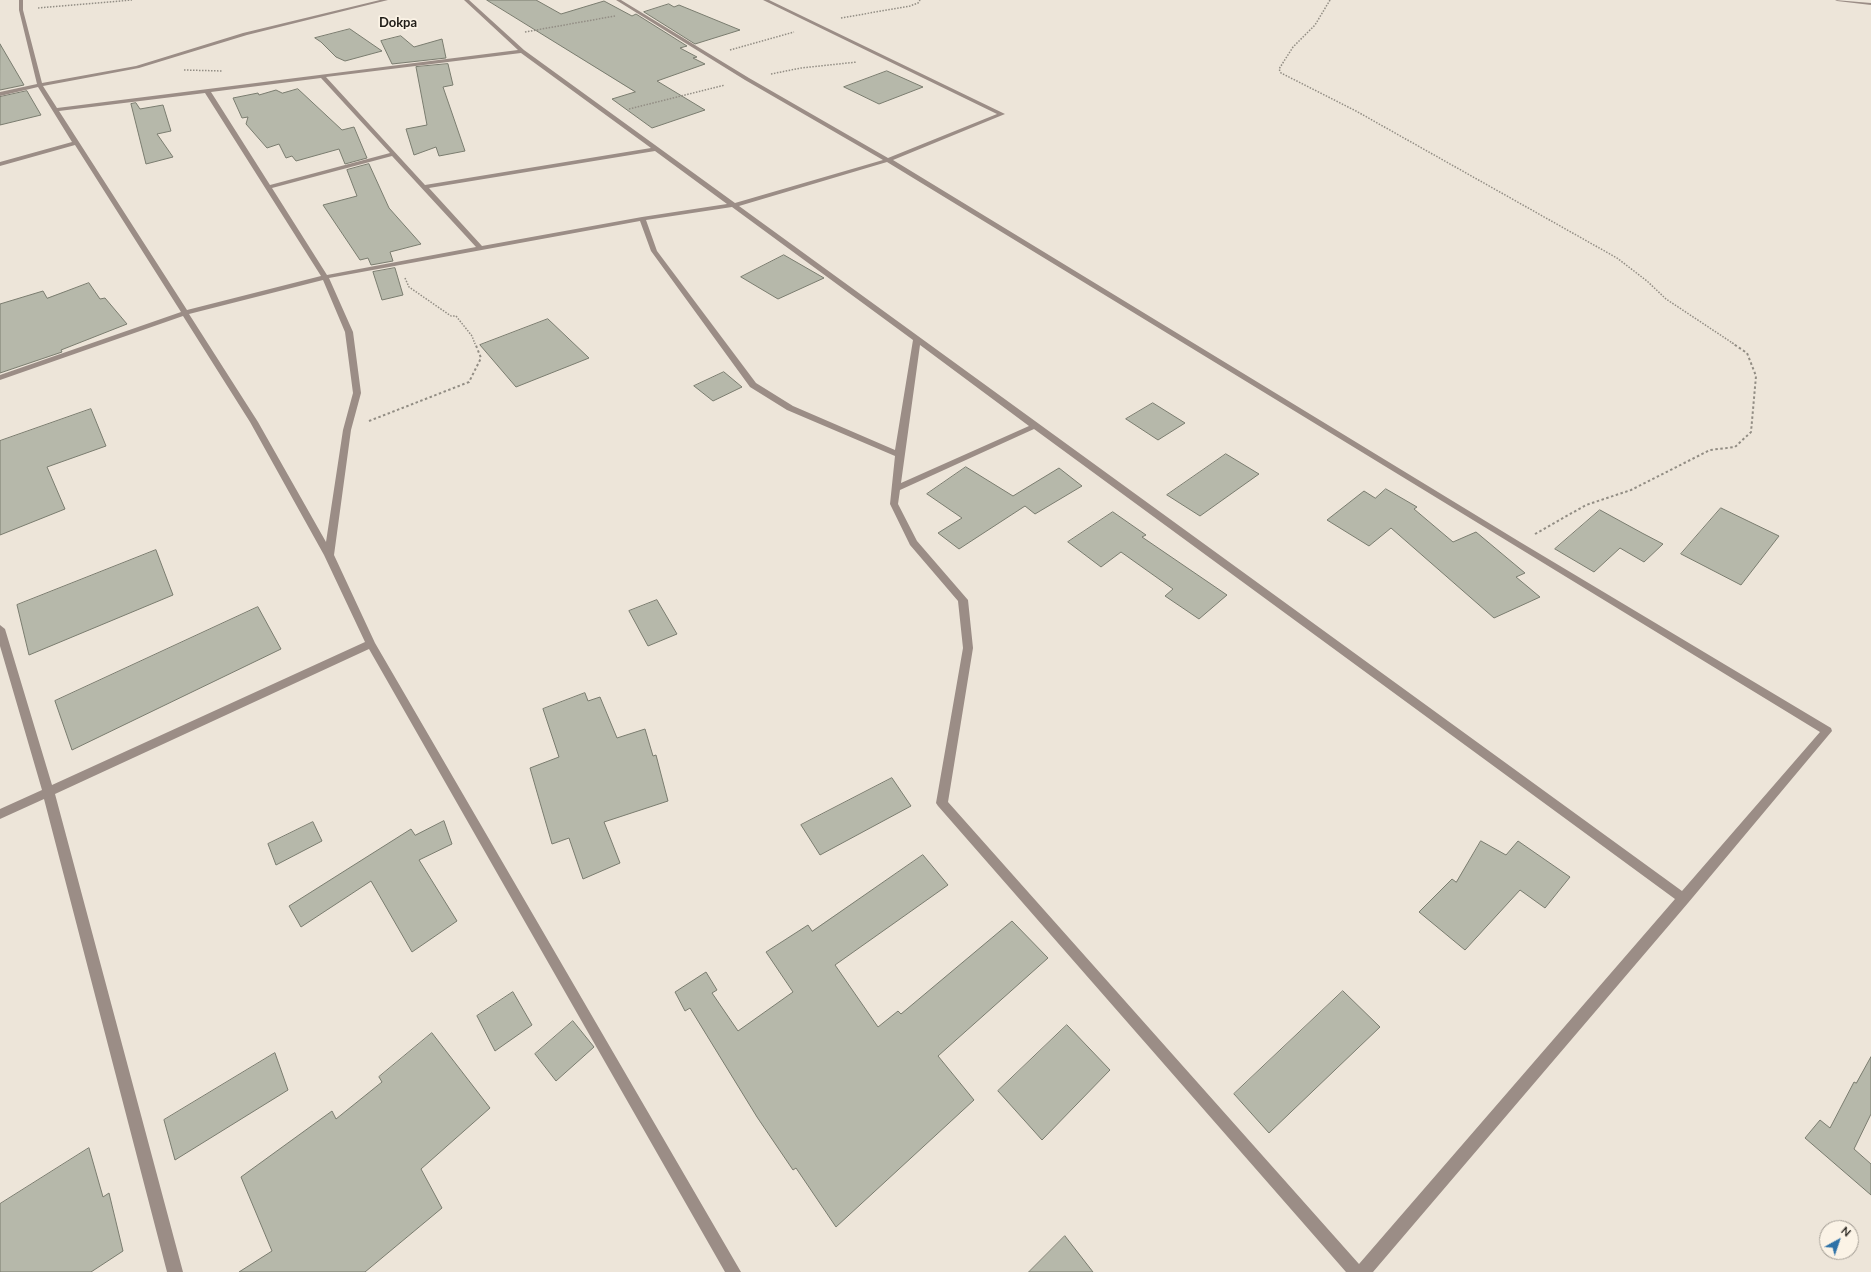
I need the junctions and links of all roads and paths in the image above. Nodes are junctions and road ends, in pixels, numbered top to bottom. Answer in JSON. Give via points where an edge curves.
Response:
{"nodes":[{"id":1,"x":21,"y":0,"type":"edge"},
{"id":2,"x":132,"y":0,"type":"edge"},
{"id":3,"x":386,"y":0,"type":"edge"},
{"id":4,"x":466,"y":0,"type":"edge"},
{"id":5,"x":618,"y":0,"type":"edge"},
{"id":6,"x":765,"y":0,"type":"edge"},
{"id":7,"x":1330,"y":0,"type":"edge"},
{"id":8,"x":1837,"y":0,"type":"edge"},
{"id":9,"x":1871,"y":4,"type":"edge"},
{"id":10,"x":21,"y":10,"type":"junction"},
{"id":11,"x":637,"y":12,"type":"junction"},
{"id":12,"x":501,"y":32,"type":"junction"},
{"id":13,"x":522,"y":51,"type":"junction"},
{"id":14,"x":880,"y":56,"type":"junction"},
{"id":15,"x":323,"y":76,"type":"junction"},
{"id":16,"x":746,"y":79,"type":"junction"},
{"id":17,"x":40,"y":85,"type":"junction"},
{"id":18,"x":207,"y":91,"type":"junction"},
{"id":19,"x":0,"y":94,"type":"edge"},
{"id":20,"x":57,"y":110,"type":"junction"},
{"id":21,"x":608,"y":115,"type":"junction"},
{"id":22,"x":76,"y":143,"type":"junction"},
{"id":23,"x":655,"y":148,"type":"junction"},
{"id":24,"x":393,"y":154,"type":"junction"},
{"id":25,"x":888,"y":160,"type":"junction"},
{"id":26,"x":0,"y":164,"type":"edge"},
{"id":27,"x":268,"y":187,"type":"junction"},
{"id":28,"x":424,"y":187,"type":"junction"},
{"id":29,"x":734,"y":205,"type":"junction"},
{"id":30,"x":642,"y":219,"type":"junction"},
{"id":31,"x":480,"y":248,"type":"junction"},
{"id":32,"x":398,"y":263,"type":"junction"},
{"id":33,"x":325,"y":277,"type":"junction"},
{"id":34,"x":185,"y":313,"type":"junction"},
{"id":35,"x":916,"y":339,"type":"junction"},
{"id":36,"x":0,"y":378,"type":"edge"},
{"id":37,"x":1035,"y":426,"type":"junction"},
{"id":38,"x":347,"y":430,"type":"junction"},
{"id":39,"x":899,"y":455,"type":"junction"},
{"id":40,"x":895,"y":489,"type":"junction"},
{"id":41,"x":1517,"y":544,"type":"junction"},
{"id":42,"x":329,"y":555,"type":"junction"},
{"id":43,"x":0,"y":629,"type":"edge"},
{"id":44,"x":371,"y":644,"type":"junction"},
{"id":45,"x":48,"y":791,"type":"junction"},
{"id":46,"x":0,"y":814,"type":"edge"},
{"id":47,"x":1684,"y":899,"type":"junction"},
{"id":48,"x":175,"y":1272,"type":"edge"},
{"id":49,"x":733,"y":1272,"type":"edge"},
{"id":50,"x":1356,"y":1272,"type":"edge"},
{"id":51,"x":1363,"y":1272,"type":"edge"}],
"edges":[{"from":1,"to":10,"type":"street"},
{"from":2,"to":10,"type":"path"},
{"from":3,"to":17,"type":"street","via":[[245,34],[137,66]]},
{"from":4,"to":12,"type":"street"},
{"from":5,"to":11,"type":"street"},
{"from":6,"to":14,"type":"street"},
{"from":7,"to":41,"type":"path","via":[[1315,25],[1293,48],[1279,69],[1281,73],[1356,111],[1617,258],[1666,298],[1747,353],[1756,376],[1750,432],[1734,447],[1710,450],[1631,490],[1586,505]]},
{"from":8,"to":9,"type":"street"},
{"from":10,"to":17,"type":"street"},
{"from":11,"to":12,"type":"path","via":[[505,36]]},
{"from":11,"to":16,"type":"street"},
{"from":12,"to":13,"type":"street"},
{"from":13,"to":15,"type":"street"},
{"from":13,"to":21,"type":"street"},
{"from":14,"to":16,"type":"path"},
{"from":14,"to":25,"type":"street","via":[[1002,114]]},
{"from":15,"to":18,"type":"street"},
{"from":15,"to":24,"type":"street"},
{"from":16,"to":21,"type":"path"},
{"from":16,"to":25,"type":"street"},
{"from":17,"to":19,"type":"street"},
{"from":17,"to":20,"type":"street"},
{"from":18,"to":20,"type":"street"},
{"from":18,"to":27,"type":"street"},
{"from":20,"to":22,"type":"street"},
{"from":21,"to":23,"type":"street"},
{"from":22,"to":26,"type":"street"},
{"from":22,"to":34,"type":"street"},
{"from":23,"to":28,"type":"street"},
{"from":23,"to":29,"type":"street"},
{"from":24,"to":27,"type":"street"},
{"from":24,"to":28,"type":"street"},
{"from":25,"to":29,"type":"street"},
{"from":25,"to":41,"type":"street"},
{"from":27,"to":33,"type":"street"},
{"from":28,"to":31,"type":"street"},
{"from":29,"to":30,"type":"street"},
{"from":29,"to":35,"type":"street"},
{"from":30,"to":31,"type":"street"},
{"from":30,"to":39,"type":"street","via":[[654,251],[754,385],[790,408]]},
{"from":31,"to":32,"type":"street"},
{"from":32,"to":33,"type":"street"},
{"from":32,"to":38,"type":"path","via":[[409,287],[451,316],[456,316],[472,336],[481,358],[469,382]]},
{"from":33,"to":34,"type":"street"},
{"from":33,"to":38,"type":"street","via":[[350,332],[357,393]]},
{"from":34,"to":36,"type":"street"},
{"from":34,"to":42,"type":"street","via":[[254,422]]},
{"from":35,"to":37,"type":"street"},
{"from":35,"to":39,"type":"street"},
{"from":37,"to":40,"type":"street"},
{"from":37,"to":47,"type":"street"},
{"from":38,"to":42,"type":"street"},
{"from":39,"to":40,"type":"street"},
{"from":40,"to":50,"type":"street","via":[[894,504],[913,543],[962,600],[968,648],[942,803]]},
{"from":41,"to":47,"type":"street","via":[[1827,731]]},
{"from":42,"to":44,"type":"street"},
{"from":43,"to":45,"type":"street"},
{"from":44,"to":45,"type":"street"},
{"from":44,"to":49,"type":"street"},
{"from":45,"to":46,"type":"street"},
{"from":45,"to":48,"type":"street"},
{"from":47,"to":51,"type":"street"}]}
